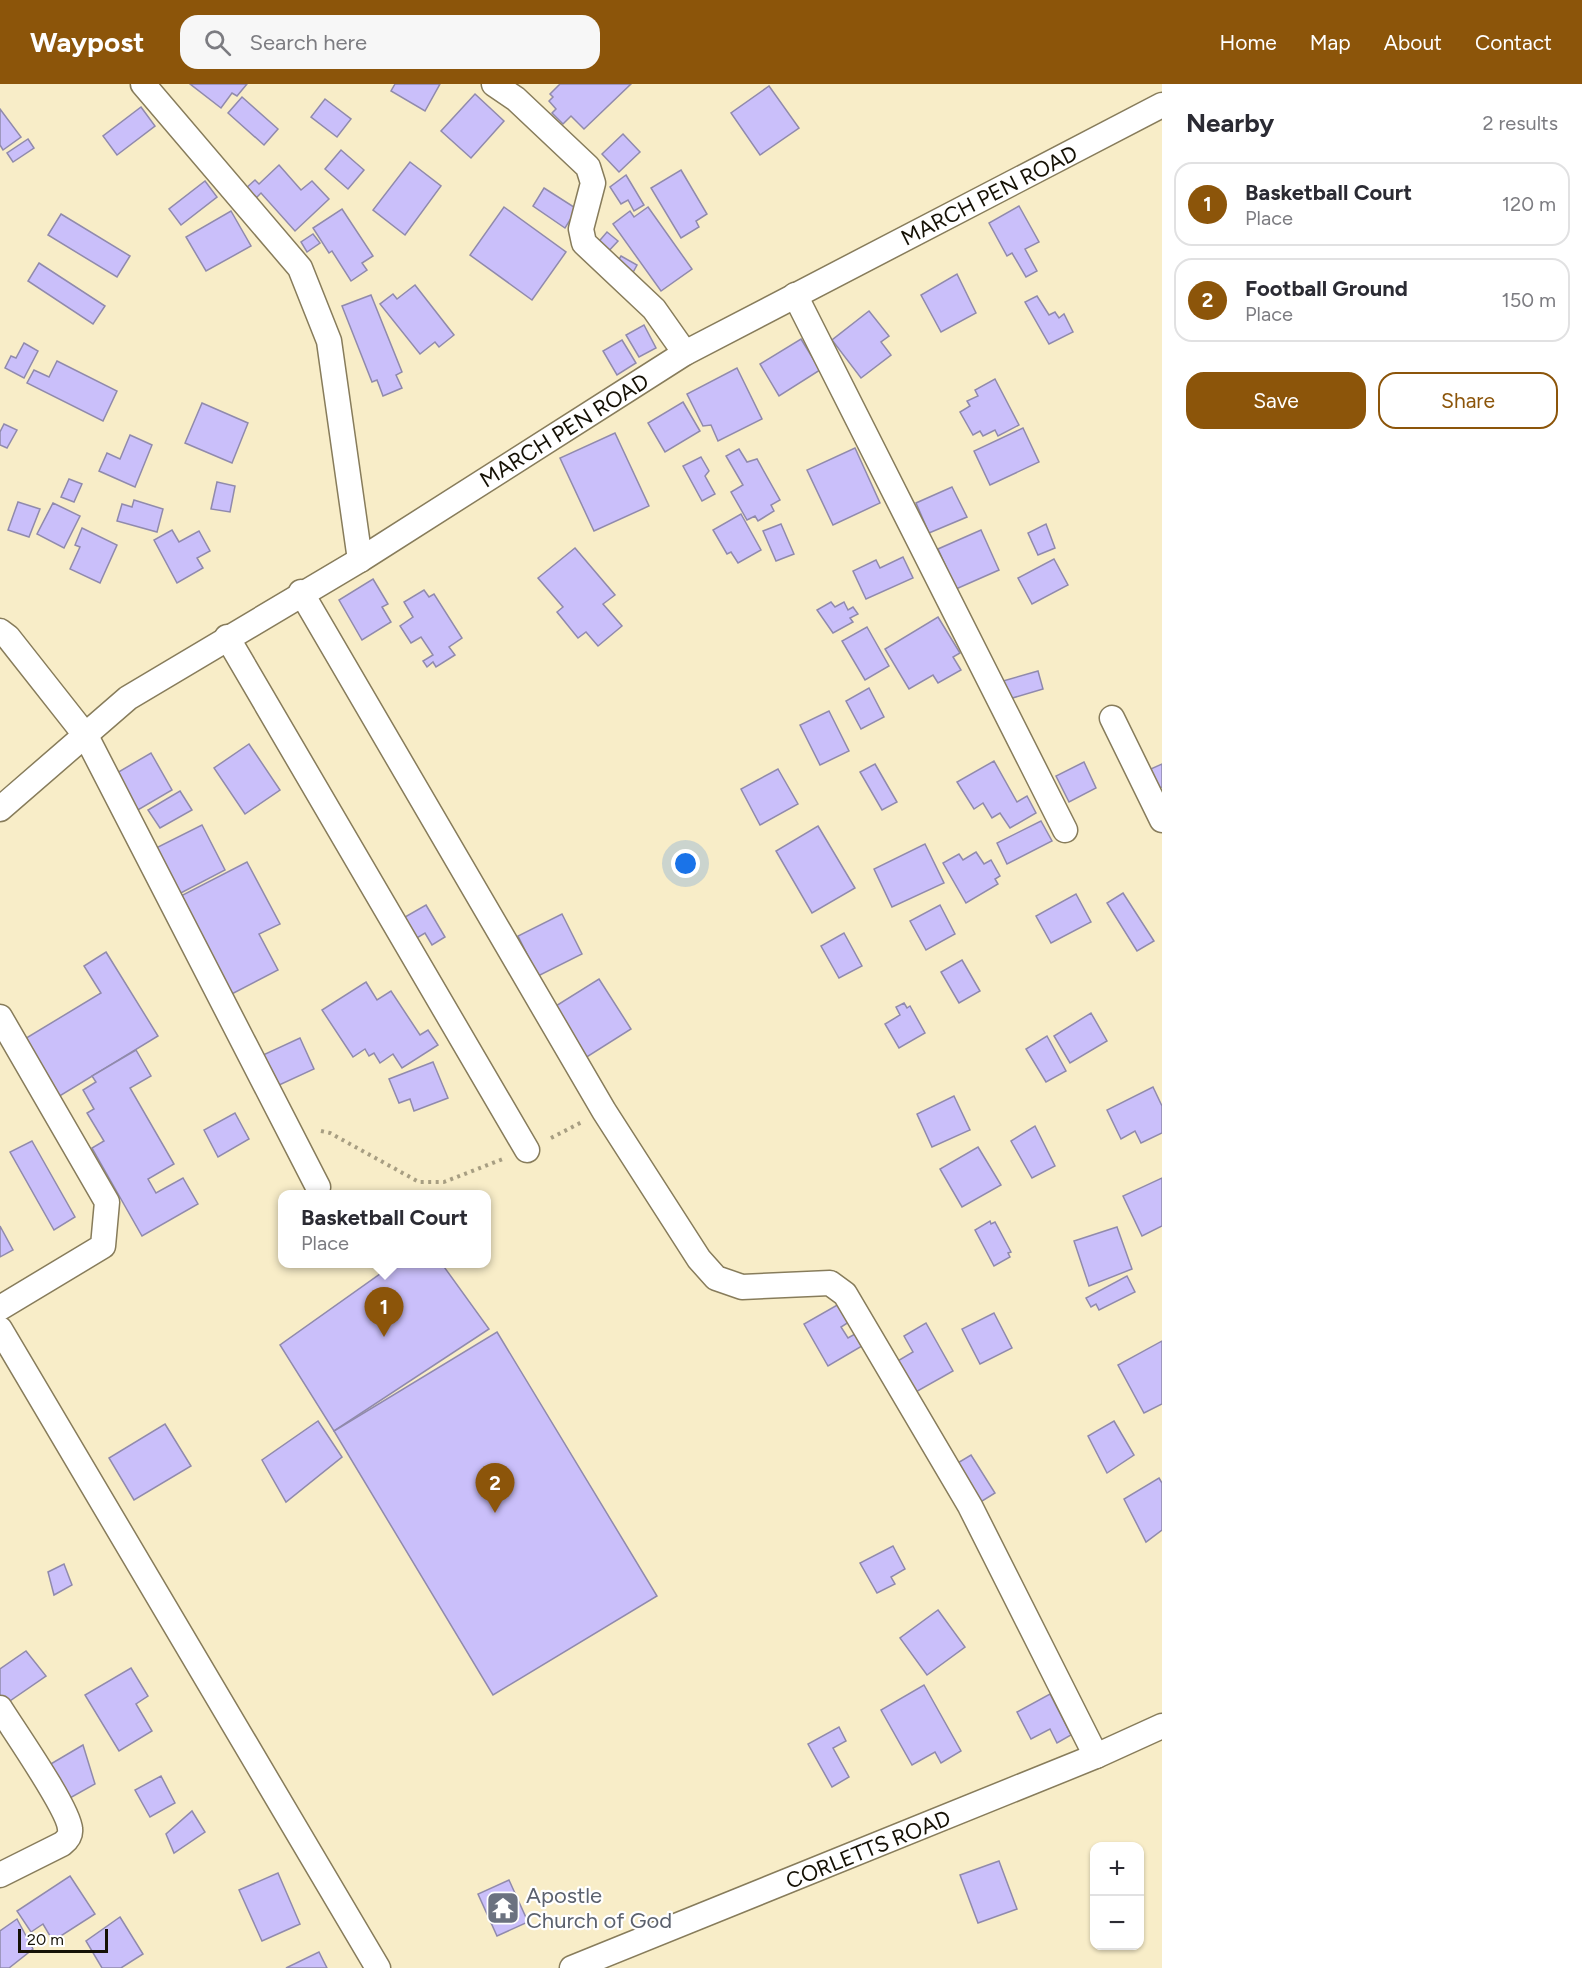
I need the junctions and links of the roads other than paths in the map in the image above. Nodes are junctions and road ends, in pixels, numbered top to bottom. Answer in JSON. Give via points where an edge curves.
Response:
{"nodes":[{"id":1,"x":143,"y":84,"type":"edge"},
{"id":2,"x":494,"y":84,"type":"edge"},
{"id":3,"x":1162,"y":105,"type":"edge"},
{"id":4,"x":795,"y":295,"type":"junction"},
{"id":5,"x":685,"y":353,"type":"junction"},
{"id":6,"x":360,"y":560,"type":"junction"},
{"id":7,"x":301,"y":592,"type":"junction"},
{"id":8,"x":0,"y":631,"type":"edge"},
{"id":9,"x":227,"y":637,"type":"junction"},
{"id":10,"x":1112,"y":718,"type":"dead end"},
{"id":11,"x":86,"y":736,"type":"junction"},
{"id":12,"x":0,"y":809,"type":"edge"},
{"id":13,"x":1162,"y":820,"type":"edge"},
{"id":14,"x":1065,"y":830,"type":"dead end"},
{"id":15,"x":0,"y":1017,"type":"edge"},
{"id":16,"x":527,"y":1150,"type":"road end"},
{"id":17,"x":318,"y":1187,"type":"dead end"},
{"id":18,"x":0,"y":1308,"type":"edge"},
{"id":19,"x":0,"y":1329,"type":"edge"},
{"id":20,"x":0,"y":1708,"type":"edge"},
{"id":21,"x":1162,"y":1725,"type":"edge"},
{"id":22,"x":1096,"y":1756,"type":"junction"},
{"id":23,"x":0,"y":1875,"type":"edge"},
{"id":24,"x":378,"y":1968,"type":"edge"},
{"id":25,"x":572,"y":1968,"type":"edge"}],
"edges":[{"from":1,"to":6,"type":"street","via":[[300,268],[329,341]]},
{"from":2,"to":5,"type":"street","via":[[516,99],[588,167],[593,183],[581,229],[584,243],[654,309]]},
{"from":3,"to":4,"type":"street","name":"MARCH PEN ROAD"},
{"from":4,"to":5,"type":"street","name":"MARCH PEN ROAD"},
{"from":4,"to":14,"type":"street"},
{"from":5,"to":6,"type":"street","name":"MARCH PEN ROAD"},
{"from":6,"to":7,"type":"street","name":"MARCH PEN ROAD"},
{"from":7,"to":9,"type":"street","name":"MARCH PEN ROAD"},
{"from":7,"to":22,"type":"street","via":[[604,1111],[699,1259],[716,1278],[741,1287],[831,1283],[845,1294],[970,1506]]},
{"from":8,"to":11,"type":"street"},
{"from":9,"to":11,"type":"street","name":"MARCH PEN ROAD","via":[[128,698]]},
{"from":9,"to":16,"type":"street"},
{"from":10,"to":13,"type":"street"},
{"from":11,"to":12,"type":"street","name":"MARCH PEN ROAD"},
{"from":11,"to":17,"type":"street"},
{"from":15,"to":18,"type":"street","via":[[107,1202],[103,1246]]},
{"from":19,"to":24,"type":"street"},
{"from":20,"to":23,"type":"street","via":[[63,1810],[70,1830],[62,1844]]},
{"from":21,"to":22,"type":"street","name":"CORLETTS ROAD"},
{"from":22,"to":25,"type":"street","name":"CORLETTS ROAD"}]}
